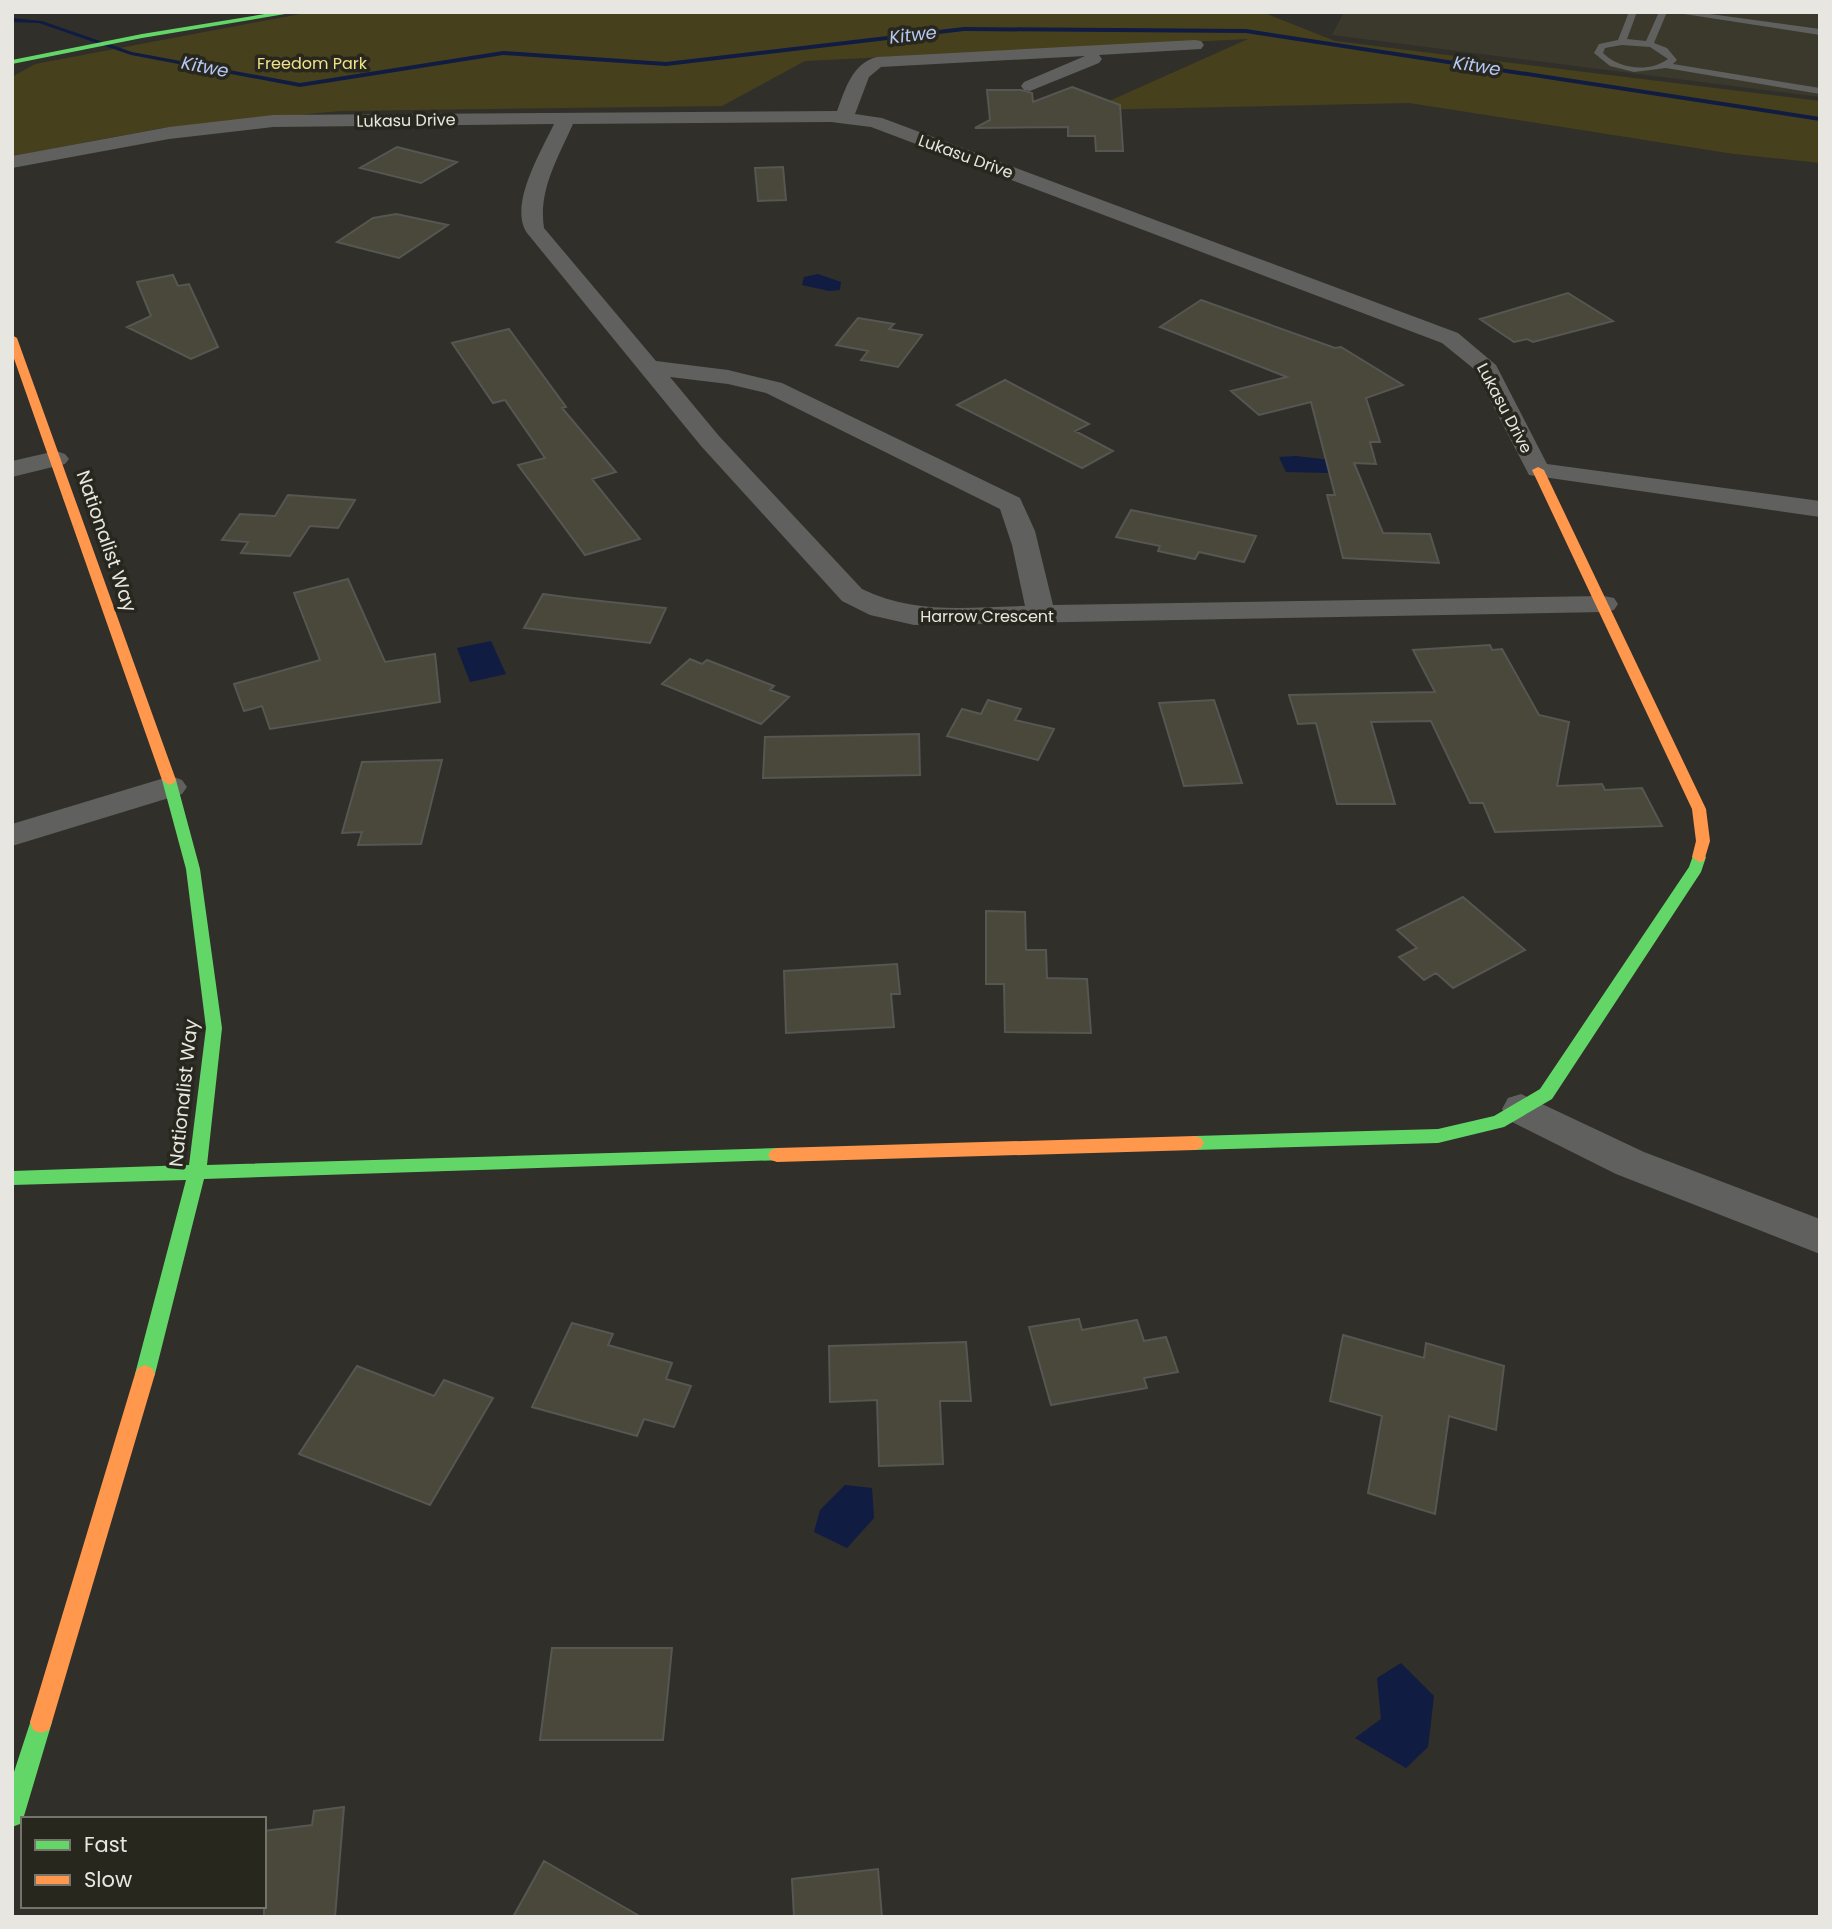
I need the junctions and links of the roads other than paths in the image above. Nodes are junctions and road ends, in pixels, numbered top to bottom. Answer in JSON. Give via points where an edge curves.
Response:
{"nodes":[{"id":1,"x":273,"y":12,"type":"edge"},
{"id":2,"x":293,"y":12,"type":"edge"},
{"id":3,"x":1633,"y":12,"type":"edge"},
{"id":4,"x":1663,"y":12,"type":"edge"},
{"id":5,"x":1675,"y":12,"type":"edge"},
{"id":6,"x":244,"y":20,"type":"junction"},
{"id":7,"x":1820,"y":32,"type":"edge"},
{"id":8,"x":1622,"y":42,"type":"junction"},
{"id":9,"x":1195,"y":45,"type":"dead end"},
{"id":10,"x":1649,"y":45,"type":"junction"},
{"id":11,"x":1118,"y":48,"type":"junction"},
{"id":12,"x":32,"y":59,"type":"junction"},
{"id":13,"x":12,"y":62,"type":"edge"},
{"id":14,"x":1667,"y":66,"type":"junction"},
{"id":15,"x":12,"y":68,"type":"edge"},
{"id":16,"x":1030,"y":86,"type":"dead end"},
{"id":17,"x":1820,"y":91,"type":"edge"},
{"id":18,"x":845,"y":116,"type":"junction"},
{"id":19,"x":566,"y":118,"type":"junction"},
{"id":20,"x":12,"y":162,"type":"edge"},
{"id":21,"x":12,"y":338,"type":"edge"},
{"id":22,"x":652,"y":368,"type":"junction"},
{"id":23,"x":56,"y":459,"type":"junction"},
{"id":24,"x":12,"y":469,"type":"edge"},
{"id":25,"x":1538,"y":470,"type":"junction"},
{"id":26,"x":1820,"y":509,"type":"edge"},
{"id":27,"x":1604,"y":604,"type":"junction"},
{"id":28,"x":1042,"y":616,"type":"junction"},
{"id":29,"x":171,"y":787,"type":"junction"},
{"id":30,"x":12,"y":835,"type":"edge"},
{"id":31,"x":1521,"y":1109,"type":"junction"},
{"id":32,"x":197,"y":1173,"type":"junction"},
{"id":33,"x":12,"y":1178,"type":"edge"},
{"id":34,"x":1820,"y":1237,"type":"edge"},
{"id":35,"x":12,"y":1816,"type":"edge"}],
"edges":[{"from":1,"to":6,"type":"street"},
{"from":2,"to":6,"type":"street"},
{"from":3,"to":8,"type":"lane"},
{"from":4,"to":10,"type":"lane"},
{"from":5,"to":7,"type":"lane"},
{"from":6,"to":12,"type":"street"},
{"from":8,"to":10,"type":"lane"},
{"from":8,"to":14,"type":"lane","via":[[1602,46],[1598,52],[1604,60],[1625,67]]},
{"from":9,"to":11,"type":"street"},
{"from":10,"to":14,"type":"lane","via":[[1669,53],[1672,60]]},
{"from":11,"to":16,"type":"street"},
{"from":11,"to":18,"type":"street","via":[[877,62],[861,74]]},
{"from":12,"to":13,"type":"street"},
{"from":12,"to":15,"type":"street"},
{"from":14,"to":17,"type":"lane"},
{"from":18,"to":19,"type":"street","name":"Lukasu Drive"},
{"from":18,"to":25,"type":"street","name":"Lukasu Drive","via":[[887,126],[1450,338],[1484,365]]},
{"from":19,"to":20,"type":"street","name":"Lukasu Drive","via":[[253,122]]},
{"from":19,"to":22,"type":"street","name":"Harrow Crescent","via":[[534,195],[530,214],[534,229]]},
{"from":21,"to":23,"type":"street","name":"Nationalist Way"},
{"from":22,"to":28,"type":"street","name":"Harrow Crescent","via":[[710,441],[852,595],[880,609],[914,616]]},
{"from":22,"to":28,"type":"street","via":[[774,388],[1011,504],[1021,523],[1031,584]]},
{"from":23,"to":24,"type":"street"},
{"from":23,"to":29,"type":"street","name":"Nationalist Way"},
{"from":25,"to":26,"type":"street","name":"Lukasu Drive"},
{"from":25,"to":27,"type":"street"},
{"from":27,"to":28,"type":"street","name":"Harrow Crescent"},
{"from":27,"to":31,"type":"street","via":[[1699,809],[1703,841],[1696,868],[1546,1094]]},
{"from":29,"to":30,"type":"street"},
{"from":29,"to":32,"type":"street","name":"Nationalist Way","via":[[193,869],[214,1028]]},
{"from":31,"to":32,"type":"street","via":[[1498,1122],[1438,1136]]},
{"from":31,"to":34,"type":"street","via":[[1630,1163]]},
{"from":32,"to":33,"type":"street"},
{"from":32,"to":35,"type":"street","name":"Nationalist Way","via":[[135,1410]]}]}
